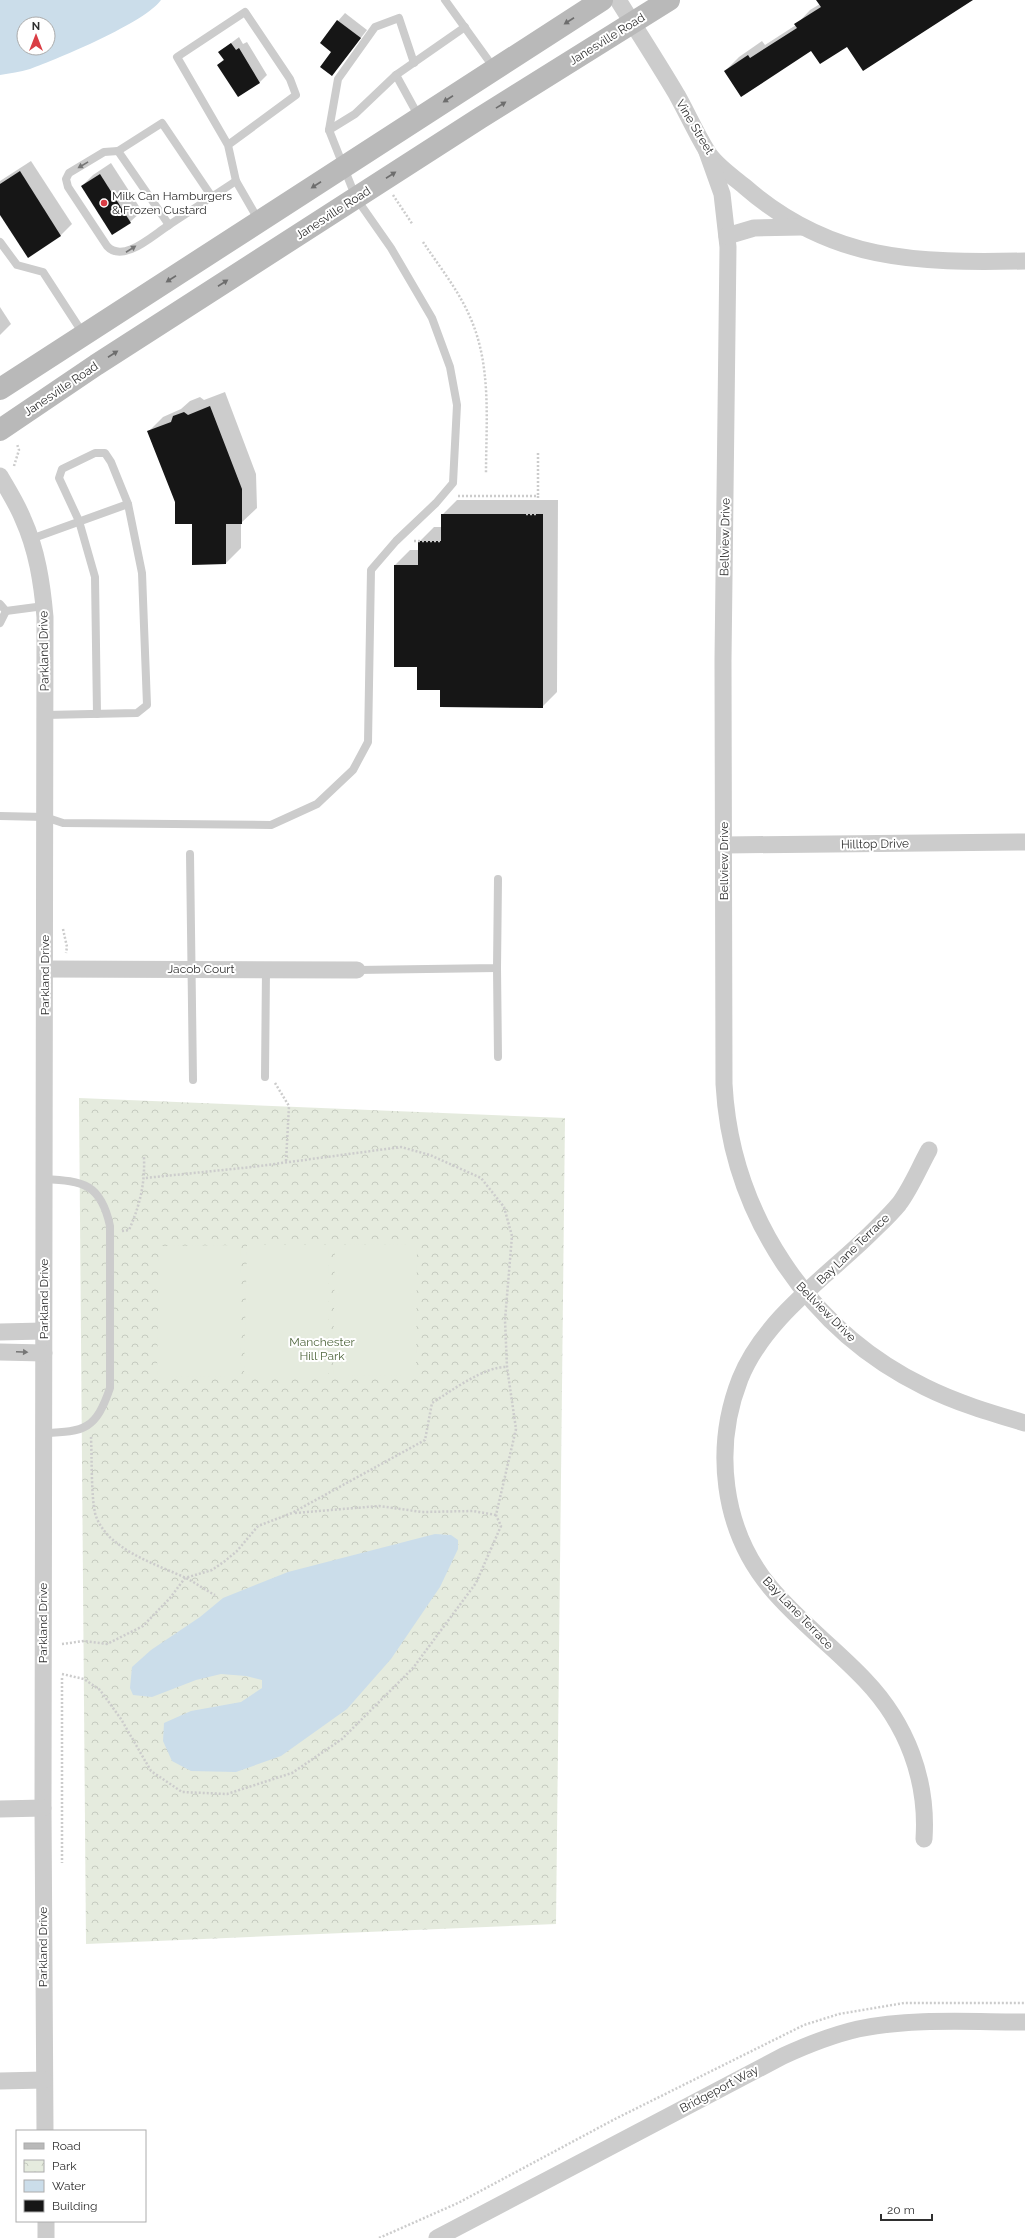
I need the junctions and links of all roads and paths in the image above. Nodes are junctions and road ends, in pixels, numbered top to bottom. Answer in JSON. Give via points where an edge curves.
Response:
{"nodes":[{"id":1,"x":445,"y":0,"type":"edge"},
{"id":2,"x":602,"y":0,"type":"edge"},
{"id":3,"x":618,"y":0,"type":"edge"},
{"id":4,"x":669,"y":0,"type":"edge"},
{"id":5,"x":633,"y":24,"type":"junction"},
{"id":6,"x":465,"y":27,"type":"junction"},
{"id":7,"x":414,"y":63,"type":"junction"},
{"id":8,"x":494,"y":69,"type":"junction"},
{"id":9,"x":396,"y":75,"type":"junction"},
{"id":10,"x":419,"y":117,"type":"junction"},
{"id":11,"x":329,"y":130,"type":"junction"},
{"id":12,"x":228,"y":145,"type":"junction"},
{"id":13,"x":118,"y":150,"type":"junction"},
{"id":14,"x":707,"y":152,"type":"junction"},
{"id":15,"x":345,"y":167,"type":"junction"},
{"id":16,"x":236,"y":181,"type":"junction"},
{"id":17,"x":212,"y":197,"type":"junction"},
{"id":18,"x":356,"y":198,"type":"junction"},
{"id":19,"x":396,"y":201,"type":"dead end"},
{"id":20,"x":259,"y":222,"type":"junction"},
{"id":21,"x":169,"y":225,"type":"junction"},
{"id":22,"x":413,"y":225,"type":"dead end"},
{"id":23,"x":802,"y":227,"type":"junction"},
{"id":24,"x":727,"y":236,"type":"junction"},
{"id":25,"x":0,"y":242,"type":"edge"},
{"id":26,"x":423,"y":242,"type":"dead end"},
{"id":27,"x":1025,"y":261,"type":"edge"},
{"id":28,"x":84,"y":335,"type":"junction"},
{"id":29,"x":0,"y":389,"type":"edge"},
{"id":30,"x":0,"y":430,"type":"edge"},
{"id":31,"x":538,"y":453,"type":"dead end"},
{"id":32,"x":486,"y":474,"type":"dead end"},
{"id":33,"x":0,"y":476,"type":"edge"},
{"id":34,"x":458,"y":496,"type":"dead end"},
{"id":35,"x":538,"y":496,"type":"junction"},
{"id":36,"x":128,"y":504,"type":"junction"},
{"id":37,"x":524,"y":514,"type":"dead end"},
{"id":38,"x":79,"y":521,"type":"junction"},
{"id":39,"x":31,"y":539,"type":"junction"},
{"id":40,"x":411,"y":541,"type":"dead end"},
{"id":41,"x":441,"y":541,"type":"dead end"},
{"id":42,"x":0,"y":604,"type":"edge"},
{"id":43,"x":44,"y":606,"type":"junction"},
{"id":44,"x":6,"y":611,"type":"junction"},
{"id":45,"x":0,"y":623,"type":"edge"},
{"id":46,"x":97,"y":714,"type":"junction"},
{"id":47,"x":45,"y":715,"type":"junction"},
{"id":48,"x":0,"y":816,"type":"edge"},
{"id":49,"x":45,"y":817,"type":"junction"},
{"id":50,"x":1025,"y":842,"type":"edge"},
{"id":51,"x":725,"y":845,"type":"junction"},
{"id":52,"x":190,"y":854,"type":"dead end"},
{"id":53,"x":498,"y":879,"type":"dead end"},
{"id":54,"x":497,"y":968,"type":"junction"},
{"id":55,"x":45,"y":969,"type":"junction"},
{"id":56,"x":190,"y":969,"type":"junction"},
{"id":57,"x":266,"y":969,"type":"junction"},
{"id":58,"x":357,"y":970,"type":"joint"},
{"id":59,"x":498,"y":1057,"type":"dead end"},
{"id":60,"x":265,"y":1077,"type":"joint"},
{"id":61,"x":193,"y":1080,"type":"dead end"},
{"id":62,"x":929,"y":1150,"type":"dead end"},
{"id":63,"x":144,"y":1157,"type":"dead end"},
{"id":64,"x":286,"y":1161,"type":"junction"},
{"id":65,"x":145,"y":1178,"type":"junction"},
{"id":66,"x":44,"y":1179,"type":"junction"},
{"id":67,"x":110,"y":1232,"type":"junction"},
{"id":68,"x":806,"y":1294,"type":"junction"},
{"id":69,"x":43,"y":1331,"type":"junction"},
{"id":70,"x":0,"y":1332,"type":"edge"},
{"id":71,"x":0,"y":1352,"type":"edge"},
{"id":72,"x":44,"y":1354,"type":"junction"},
{"id":73,"x":507,"y":1367,"type":"junction"},
{"id":74,"x":1025,"y":1423,"type":"edge"},
{"id":75,"x":90,"y":1424,"type":"junction"},
{"id":76,"x":44,"y":1433,"type":"junction"},
{"id":77,"x":292,"y":1513,"type":"junction"},
{"id":78,"x":496,"y":1515,"type":"junction"},
{"id":79,"x":185,"y":1578,"type":"junction"},
{"id":80,"x":215,"y":1595,"type":"dead end"},
{"id":81,"x":62,"y":1644,"type":"dead end"},
{"id":82,"x":62,"y":1674,"type":"dead end"},
{"id":83,"x":43,"y":1808,"type":"junction"},
{"id":84,"x":0,"y":1810,"type":"edge"},
{"id":85,"x":924,"y":1839,"type":"dead end"},
{"id":86,"x":1025,"y":2022,"type":"edge"},
{"id":87,"x":44,"y":2080,"type":"junction"},
{"id":88,"x":0,"y":2081,"type":"edge"},
{"id":89,"x":45,"y":2130,"type":"edge"},
{"id":90,"x":46,"y":2222,"type":"edge"},
{"id":91,"x":46,"y":2238,"type":"edge"},
{"id":92,"x":437,"y":2238,"type":"edge"}],
"edges":[{"from":1,"to":6,"type":"lane"},
{"from":2,"to":8,"type":"main road","one_way":true},
{"from":3,"to":5,"type":"street","name":"Vine Street"},
{"from":4,"to":5,"type":"main road","name":"Janesville Road"},
{"from":5,"to":14,"type":"street","name":"Vine Street","via":[[670,84]]},
{"from":18,"to":5,"type":"main road","name":"Janesville Road","one_way":true},
{"from":6,"to":7,"type":"lane"},
{"from":6,"to":8,"type":"lane"},
{"from":7,"to":9,"type":"lane"},
{"from":7,"to":11,"type":"lane","via":[[399,18],[375,27],[338,79]]},
{"from":8,"to":10,"type":"main road","one_way":true},
{"from":9,"to":10,"type":"lane"},
{"from":9,"to":11,"type":"lane","via":[[355,114]]},
{"from":10,"to":15,"type":"main road"},
{"from":11,"to":15,"type":"lane"},
{"from":12,"to":12,"type":"lane","via":[[177,57],[244,12],[290,79],[296,95]]},
{"from":12,"to":16,"type":"lane"},
{"from":13,"to":17,"type":"lane","via":[[162,123]]},
{"from":13,"to":21,"type":"lane"},
{"from":13,"to":21,"type":"lane","one_way":true,"via":[[104,152],[69,174],[66,179],[68,187],[106,246],[111,251],[126,253]]},
{"from":14,"to":23,"type":"street","name":"Vine Street","via":[[755,196]]},
{"from":14,"to":24,"type":"street","name":"Bellview Drive","via":[[722,194]]},
{"from":15,"to":18,"type":"lane"},
{"from":15,"to":20,"type":"main road","one_way":true},
{"from":16,"to":17,"type":"lane"},
{"from":16,"to":20,"type":"lane"},
{"from":17,"to":21,"type":"lane"},
{"from":30,"to":18,"type":"main road","name":"Janesville Road","one_way":true,"via":[[96,365]]},
{"from":18,"to":49,"type":"lane","via":[[391,248],[432,318],[450,367],[457,405],[453,483],[371,570],[368,742],[353,770],[318,804],[271,825],[63,823]]},
{"from":19,"to":22,"type":"path"},
{"from":20,"to":28,"type":"main road","one_way":true},
{"from":23,"to":24,"type":"street","name":"Vine Street","via":[[754,228]]},
{"from":23,"to":27,"type":"street","name":"Vine Street","via":[[834,242],[892,257],[923,260]]},
{"from":24,"to":51,"type":"street","name":"Bellview Drive","via":[[723,660]]},
{"from":25,"to":28,"type":"lane","via":[[17,265],[43,272]]},
{"from":26,"to":32,"type":"path","via":[[460,298],[478,335],[486,378]]},
{"from":28,"to":29,"type":"main road"},
{"from":31,"to":35,"type":"path"},
{"from":33,"to":39,"type":"street","name":"Parkland Drive"},
{"from":34,"to":35,"type":"path"},
{"from":35,"to":37,"type":"path","via":[[538,514]]},
{"from":36,"to":38,"type":"lane"},
{"from":36,"to":38,"type":"lane","via":[[105,452],[95,452],[62,469],[59,478]]},
{"from":36,"to":46,"type":"lane","via":[[142,573],[147,705],[137,713]]},
{"from":38,"to":39,"type":"lane"},
{"from":38,"to":46,"type":"lane","via":[[95,577]]},
{"from":39,"to":43,"type":"street","name":"Parkland Drive","via":[[41,580]]},
{"from":40,"to":41,"type":"path"},
{"from":42,"to":44,"type":"lane"},
{"from":43,"to":44,"type":"lane"},
{"from":43,"to":47,"type":"street","name":"Parkland Drive"},
{"from":44,"to":45,"type":"lane"},
{"from":46,"to":47,"type":"lane"},
{"from":47,"to":49,"type":"street","name":"Parkland Drive"},
{"from":48,"to":49,"type":"lane"},
{"from":49,"to":55,"type":"street","name":"Parkland Drive"},
{"from":50,"to":51,"type":"street","name":"Hilltop Drive"},
{"from":51,"to":68,"type":"street","name":"Bellview Drive","via":[[724,1084],[729,1128],[742,1181],[756,1216],[771,1245]]},
{"from":52,"to":56,"type":"lane"},
{"from":53,"to":54,"type":"lane"},
{"from":54,"to":58,"type":"lane"},
{"from":54,"to":59,"type":"lane"},
{"from":55,"to":56,"type":"street","name":"Jacob Court"},
{"from":55,"to":66,"type":"street","name":"Parkland Drive"},
{"from":56,"to":57,"type":"street","name":"Jacob Court"},
{"from":56,"to":61,"type":"lane"},
{"from":57,"to":58,"type":"street","name":"Jacob Court"},
{"from":57,"to":60,"type":"lane"},
{"from":60,"to":64,"type":"path","via":[[274,1082],[288,1106]]},
{"from":62,"to":68,"type":"street","name":"Bay Lane Terrace","via":[[899,1204]]},
{"from":63,"to":65,"type":"path"},
{"from":64,"to":65,"type":"path"},
{"from":64,"to":73,"type":"path","via":[[401,1147],[430,1155],[481,1178],[504,1207],[512,1236],[505,1320]]},
{"from":65,"to":67,"type":"path","via":[[141,1203],[129,1230]]},
{"from":66,"to":67,"type":"lane","via":[[80,1183],[94,1191],[106,1205]]},
{"from":66,"to":69,"type":"street","name":"Parkland Drive"},
{"from":67,"to":75,"type":"lane","via":[[110,1388],[103,1408]]},
{"from":68,"to":74,"type":"street","name":"Bellview Drive","via":[[835,1325],[893,1370],[925,1388],[959,1402]]},
{"from":68,"to":85,"type":"street","name":"Bay Lane Terrace","via":[[780,1319],[756,1349],[740,1379],[731,1406],[725,1446],[724,1466],[729,1504],[748,1555],[766,1582],[866,1680],[899,1728],[920,1779],[925,1818]]},
{"from":69,"to":70,"type":"street"},
{"from":69,"to":72,"type":"street","name":"Parkland Drive"},
{"from":71,"to":72,"type":"street","one_way":true},
{"from":72,"to":76,"type":"street","name":"Parkland Drive"},
{"from":73,"to":77,"type":"path","via":[[500,1366],[432,1402],[425,1440]]},
{"from":73,"to":78,"type":"path","via":[[516,1429]]},
{"from":75,"to":76,"type":"lane","via":[[73,1433]]},
{"from":75,"to":79,"type":"path","via":[[95,1512],[101,1526],[133,1554]]},
{"from":76,"to":83,"type":"street","name":"Parkland Drive"},
{"from":77,"to":78,"type":"path","via":[[379,1506],[422,1512],[473,1511]]},
{"from":77,"to":79,"type":"path","via":[[258,1526],[237,1551],[212,1570]]},
{"from":78,"to":82,"type":"path","via":[[501,1526],[476,1583],[413,1668],[342,1739],[292,1773],[227,1794],[182,1792],[151,1771],[121,1719],[100,1690],[84,1679]]},
{"from":79,"to":80,"type":"path"},
{"from":79,"to":81,"type":"path","via":[[143,1626],[107,1644],[84,1641]]},
{"from":83,"to":84,"type":"street"},
{"from":83,"to":87,"type":"street","name":"Parkland Drive"},
{"from":86,"to":92,"type":"street","name":"Bridgeport Way","via":[[896,2024],[858,2029],[822,2039],[783,2056]]},
{"from":87,"to":88,"type":"street"},
{"from":87,"to":89,"type":"street","name":"Parkland Drive"},
{"from":90,"to":91,"type":"street"}]}
